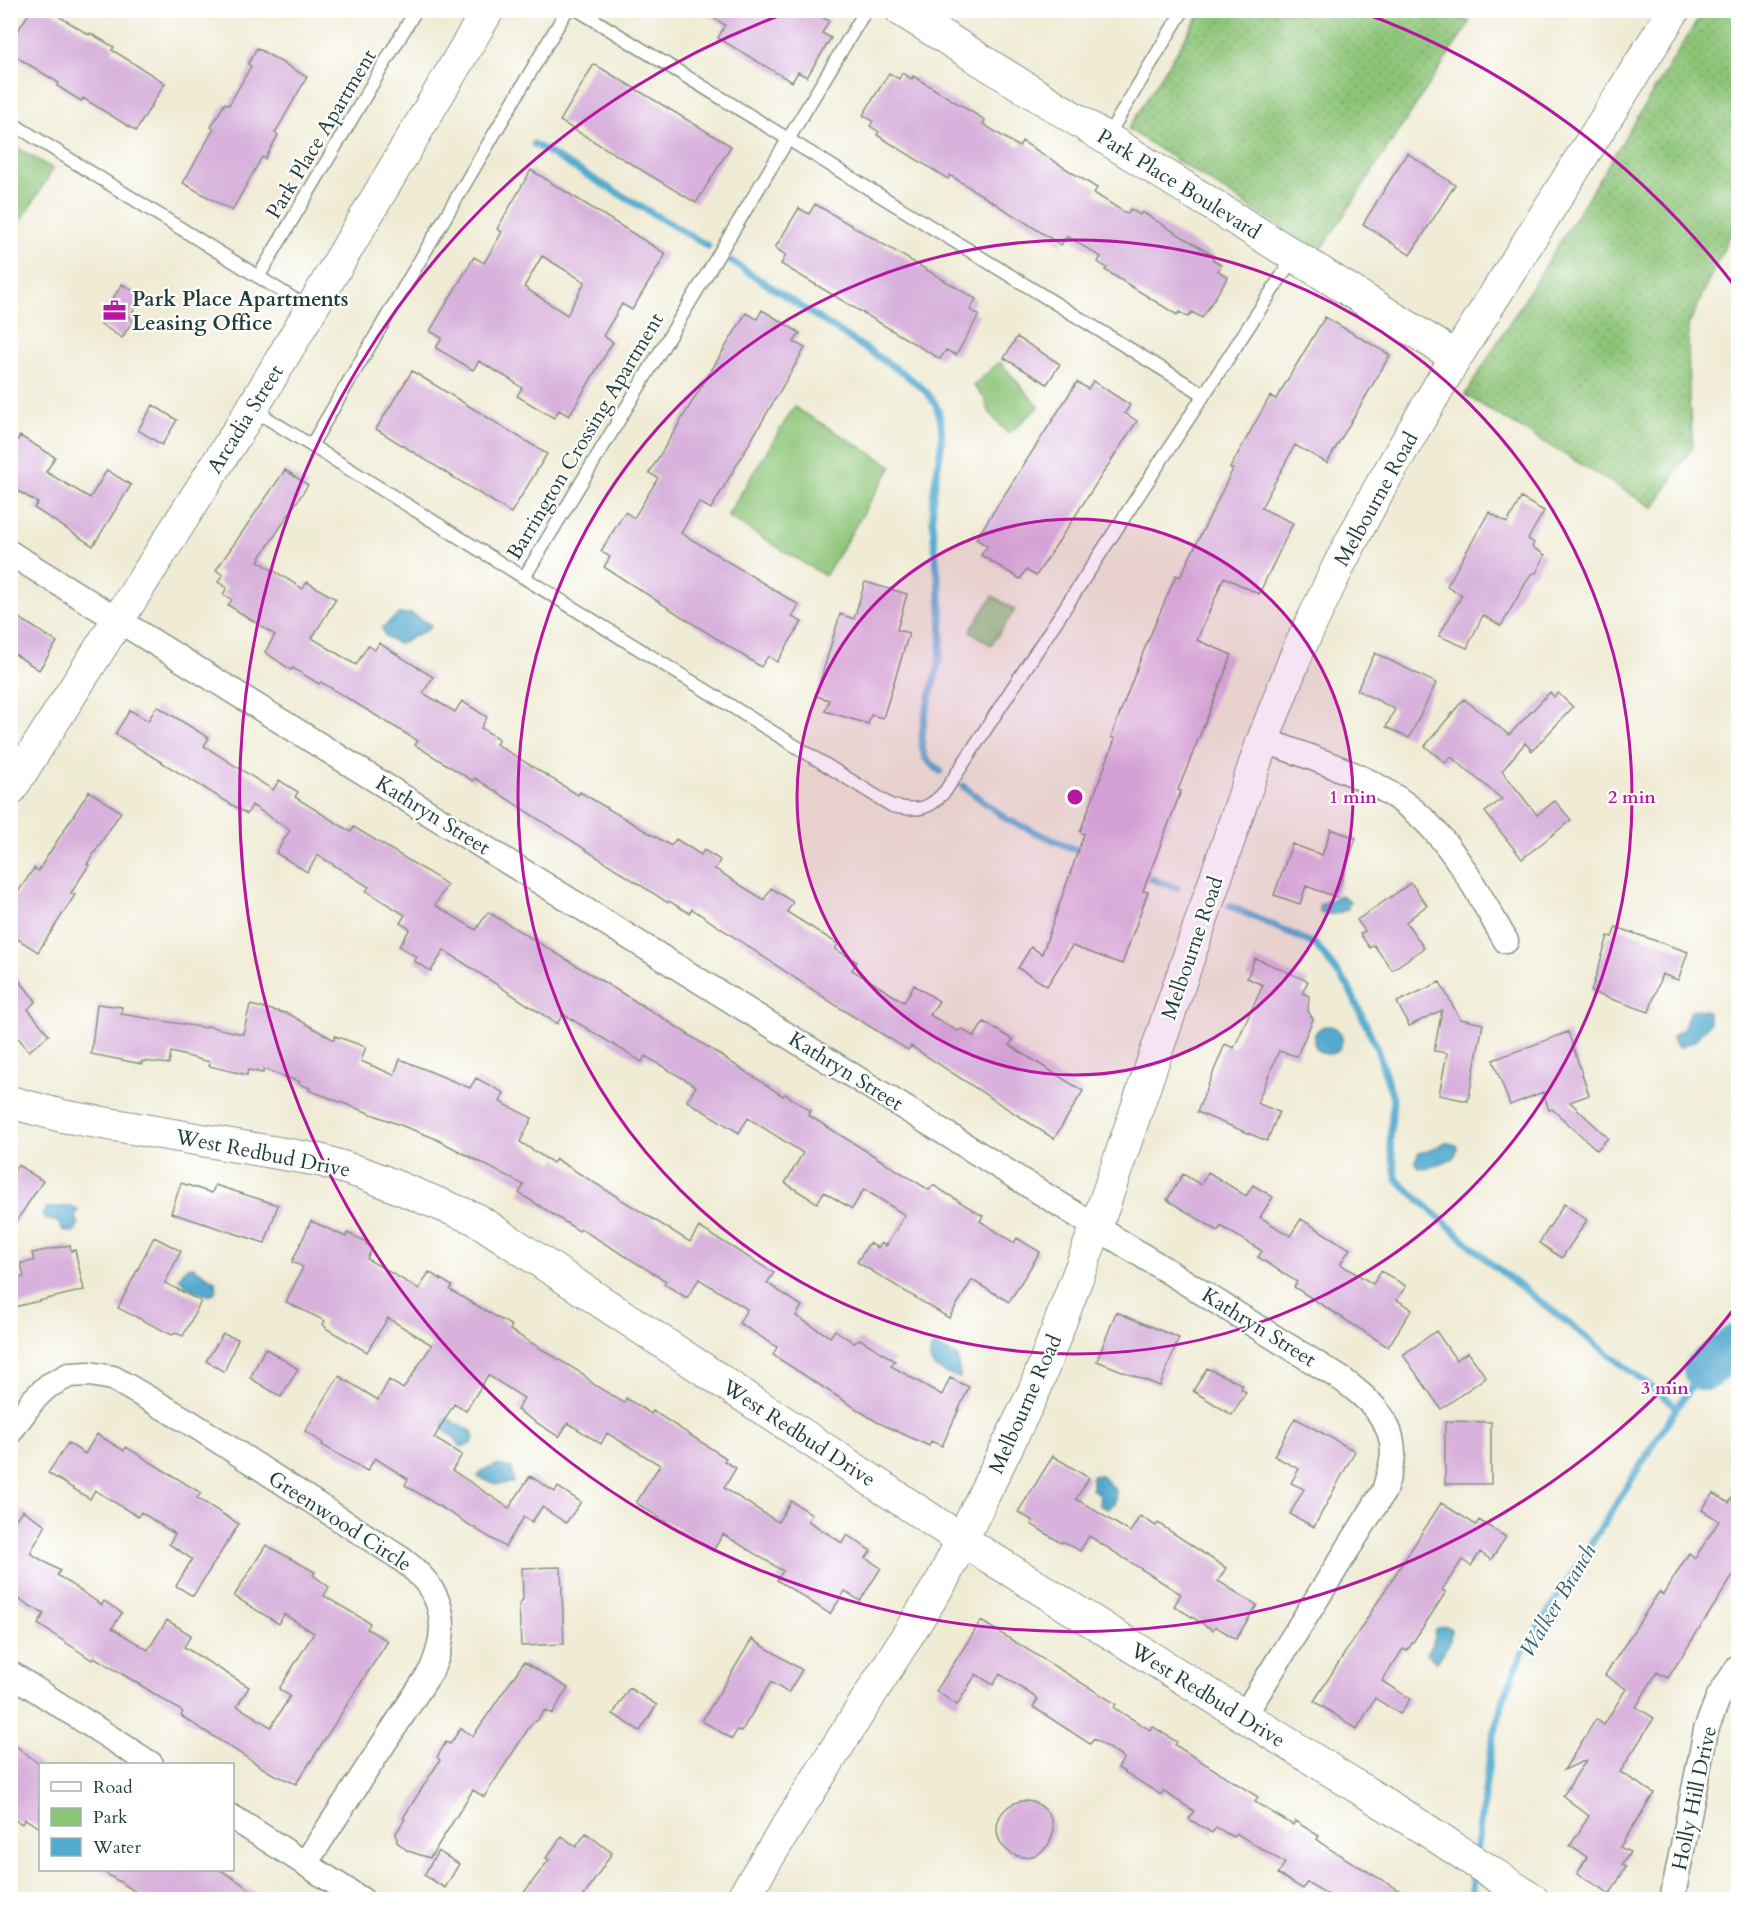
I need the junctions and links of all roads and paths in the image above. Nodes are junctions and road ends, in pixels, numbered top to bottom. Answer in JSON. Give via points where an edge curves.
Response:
{"nodes":[{"id":1,"x":416,"y":10,"type":"edge"},
{"id":2,"x":488,"y":10,"type":"edge"},
{"id":3,"x":567,"y":10,"type":"edge"},
{"id":4,"x":578,"y":10,"type":"edge"},
{"id":5,"x":866,"y":10,"type":"edge"},
{"id":6,"x":901,"y":10,"type":"edge"},
{"id":7,"x":1183,"y":10,"type":"edge"},
{"id":8,"x":1674,"y":10,"type":"edge"},
{"id":9,"x":10,"y":122,"type":"edge"},
{"id":10,"x":789,"y":138,"type":"junction"},
{"id":11,"x":1107,"y":138,"type":"junction"},
{"id":12,"x":1295,"y":256,"type":"junction"},
{"id":13,"x":259,"y":276,"type":"junction"},
{"id":14,"x":311,"y":310,"type":"junction"},
{"id":15,"x":1456,"y":357,"type":"junction"},
{"id":16,"x":1203,"y":394,"type":"junction"},
{"id":17,"x":252,"y":409,"type":"junction"},
{"id":18,"x":312,"y":444,"type":"junction"},
{"id":19,"x":10,"y":553,"type":"edge"},
{"id":20,"x":525,"y":576,"type":"junction"},
{"id":21,"x":119,"y":620,"type":"junction"},
{"id":22,"x":1263,"y":740,"type":"junction"},
{"id":23,"x":10,"y":790,"type":"edge"},
{"id":24,"x":1506,"y":941,"type":"dead end"},
{"id":25,"x":10,"y":1102,"type":"edge"},
{"id":26,"x":1097,"y":1225,"type":"junction"},
{"id":27,"x":10,"y":1432,"type":"edge"},
{"id":28,"x":962,"y":1540,"type":"junction"},
{"id":29,"x":1738,"y":1667,"type":"edge"},
{"id":30,"x":10,"y":1673,"type":"edge"},
{"id":31,"x":1243,"y":1717,"type":"junction"},
{"id":32,"x":149,"y":1763,"type":"edge"},
{"id":33,"x":234,"y":1818,"type":"edge"},
{"id":34,"x":305,"y":1864,"type":"junction"},
{"id":35,"x":1526,"y":1895,"type":"edge"},
{"id":36,"x":362,"y":1899,"type":"edge"},
{"id":37,"x":741,"y":1899,"type":"edge"},
{"id":38,"x":1672,"y":1899,"type":"edge"}],
"edges":[{"from":1,"to":13,"type":"lane","name":"Park Place Apartment"},
{"from":2,"to":14,"type":"street","name":"Arcadia Street"},
{"from":3,"to":18,"type":"lane"},
{"from":4,"to":10,"type":"lane"},
{"from":5,"to":10,"type":"lane","name":"Barrington Crossing Apartment"},
{"from":6,"to":11,"type":"street","name":"Park Place Boulevard"},
{"from":7,"to":11,"type":"lane"},
{"from":8,"to":15,"type":"street","name":"Melbourne Road"},
{"from":9,"to":13,"type":"lane"},
{"from":10,"to":16,"type":"lane"},
{"from":10,"to":20,"type":"lane","name":"Barrington Crossing Apartment"},
{"from":11,"to":12,"type":"street","name":"Park Place Boulevard"},
{"from":12,"to":15,"type":"street","name":"Park Place Boulevard"},
{"from":12,"to":16,"type":"lane"},
{"from":13,"to":14,"type":"lane"},
{"from":14,"to":17,"type":"street","name":"Arcadia Street"},
{"from":15,"to":22,"type":"street","name":"Melbourne Road","via":[[1339,565],[1297,653]]},
{"from":16,"to":20,"type":"lane","via":[[946,790],[924,808],[892,806]]},
{"from":17,"to":18,"type":"lane","name":"Barrington Crossing Apartment"},
{"from":17,"to":21,"type":"street","name":"Arcadia Street"},
{"from":18,"to":20,"type":"lane","name":"Barrington Crossing Apartment"},
{"from":19,"to":21,"type":"street","name":"Kathryn Street"},
{"from":21,"to":23,"type":"street","name":"Arcadia Street"},
{"from":21,"to":26,"type":"street","name":"Kathryn Street"},
{"from":22,"to":24,"type":"street","via":[[1364,779],[1412,809],[1450,851]]},
{"from":22,"to":26,"type":"street","name":"Melbourne Road"},
{"from":25,"to":28,"type":"street","name":"West Redbud Drive","via":[[62,1116],[319,1161],[365,1174],[476,1219]]},
{"from":26,"to":28,"type":"street","name":"Melbourne Road","via":[[1035,1389]]},
{"from":26,"to":31,"type":"street","name":"Kathryn Street","via":[[1343,1380],[1371,1402],[1386,1423],[1393,1454],[1384,1491]]},
{"from":27,"to":34,"type":"street","name":"Greenwood Circle","via":[[48,1386],[69,1376],[112,1378],[194,1425],[391,1551],[425,1579],[443,1620],[439,1655]]},
{"from":28,"to":31,"type":"street","name":"West Redbud Drive"},
{"from":28,"to":37,"type":"street","name":"Melbourne Road","via":[[943,1579]]},
{"from":29,"to":38,"type":"street","name":"Holly Hill Drive","via":[[1718,1698],[1706,1730]]},
{"from":30,"to":32,"type":"street"},
{"from":31,"to":35,"type":"street","name":"West Redbud Drive"},
{"from":33,"to":34,"type":"street"},
{"from":34,"to":36,"type":"street"}]}
